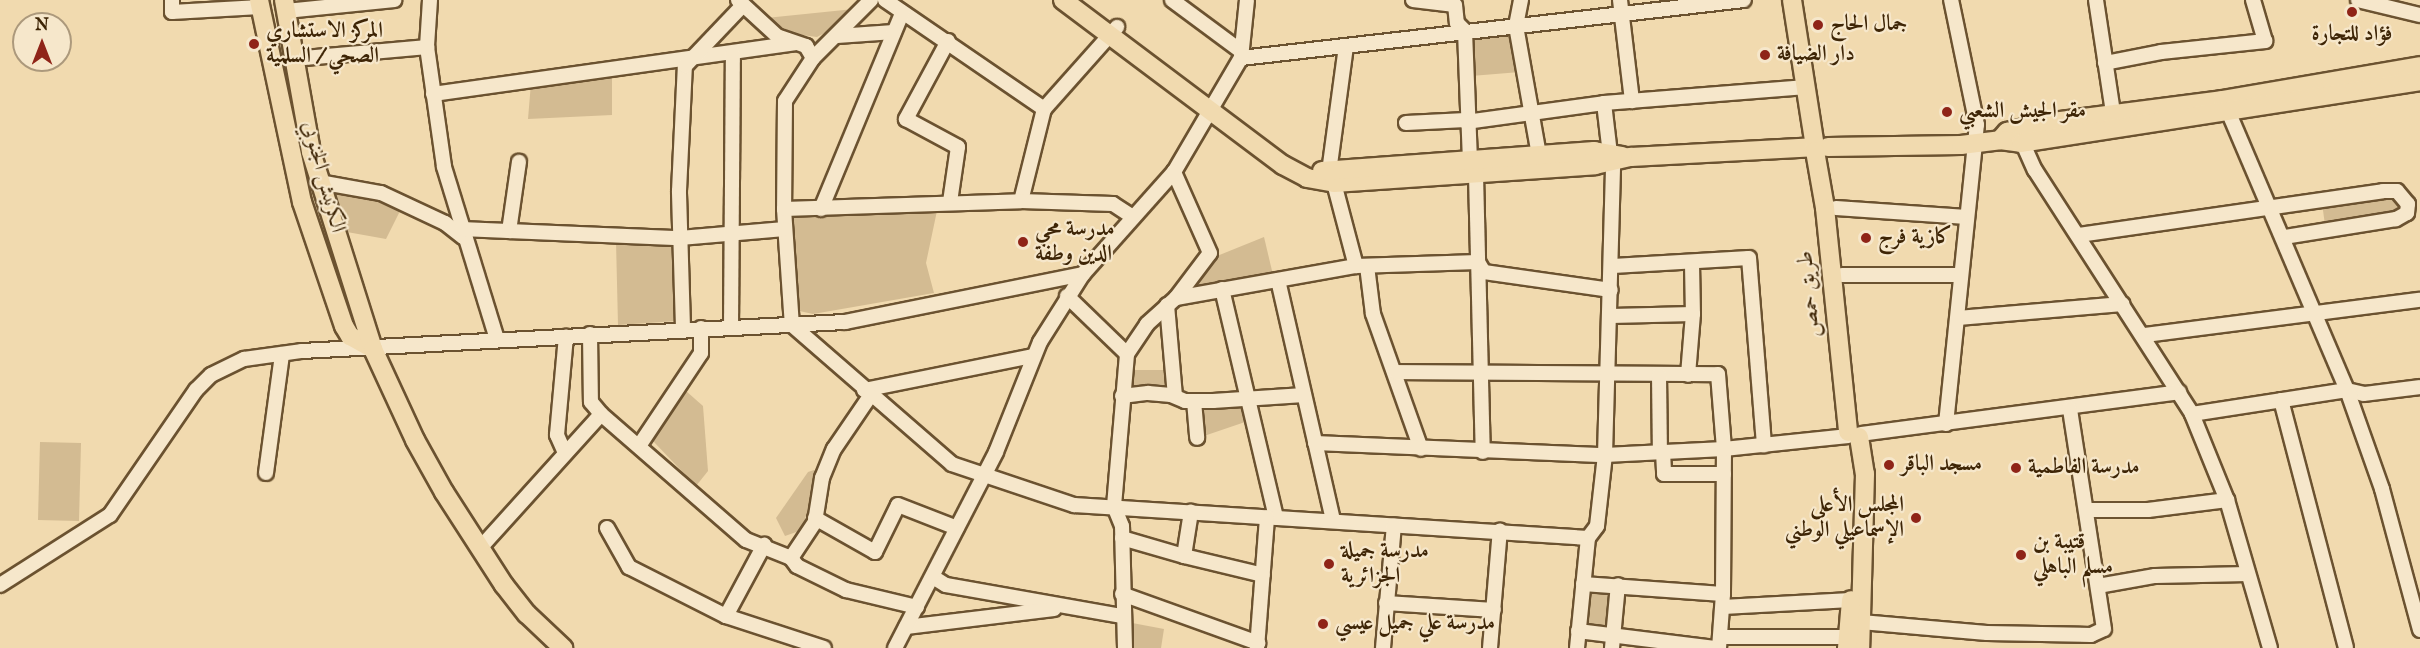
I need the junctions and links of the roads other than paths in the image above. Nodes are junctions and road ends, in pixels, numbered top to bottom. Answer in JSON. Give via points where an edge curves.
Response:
{"nodes":[{"id":1,"x":172,"y":0,"type":"edge"},
{"id":2,"x":394,"y":0,"type":"edge"},
{"id":3,"x":430,"y":0,"type":"edge"},
{"id":4,"x":871,"y":0,"type":"edge"},
{"id":5,"x":885,"y":0,"type":"edge"},
{"id":6,"x":1064,"y":0,"type":"edge"},
{"id":7,"x":1080,"y":0,"type":"edge"},
{"id":8,"x":1172,"y":0,"type":"edge"},
{"id":9,"x":1247,"y":0,"type":"edge"},
{"id":10,"x":1413,"y":0,"type":"edge"},
{"id":11,"x":1521,"y":0,"type":"edge"},
{"id":12,"x":1620,"y":0,"type":"edge"},
{"id":13,"x":1744,"y":0,"type":"edge"},
{"id":14,"x":1792,"y":0,"type":"edge"},
{"id":15,"x":1801,"y":0,"type":"edge"},
{"id":16,"x":1951,"y":0,"type":"edge"},
{"id":17,"x":2096,"y":0,"type":"edge"},
{"id":18,"x":2253,"y":0,"type":"edge"},
{"id":19,"x":2358,"y":0,"type":"edge"},
{"id":20,"x":2407,"y":0,"type":"edge"},
{"id":21,"x":741,"y":3,"type":"edge"},
{"id":22,"x":1457,"y":3,"type":"edge"},
{"id":23,"x":259,"y":4,"type":"edge"},
{"id":24,"x":285,"y":6,"type":"edge"},
{"id":25,"x":902,"y":13,"type":"junction"},
{"id":26,"x":1621,"y":14,"type":"junction"},
{"id":27,"x":2417,"y":14,"type":"edge"},
{"id":28,"x":1516,"y":26,"type":"junction"},
{"id":29,"x":1114,"y":31,"type":"junction"},
{"id":30,"x":894,"y":32,"type":"junction"},
{"id":31,"x":1465,"y":32,"type":"junction"},
{"id":32,"x":837,"y":36,"type":"junction"},
{"id":33,"x":948,"y":41,"type":"junction"},
{"id":34,"x":794,"y":43,"type":"junction"},
{"id":35,"x":426,"y":47,"type":"junction"},
{"id":36,"x":1346,"y":47,"type":"junction"},
{"id":37,"x":733,"y":52,"type":"junction"},
{"id":38,"x":1241,"y":55,"type":"junction"},
{"id":39,"x":690,"y":58,"type":"junction"},
{"id":40,"x":813,"y":58,"type":"junction"},
{"id":41,"x":293,"y":59,"type":"junction"},
{"id":42,"x":2105,"y":63,"type":"junction"},
{"id":43,"x":2420,"y":66,"type":"edge"},
{"id":44,"x":2420,"y":81,"type":"edge"},
{"id":45,"x":2353,"y":86,"type":"junction"},
{"id":46,"x":1806,"y":87,"type":"junction"},
{"id":47,"x":433,"y":94,"type":"junction"},
{"id":48,"x":1632,"y":101,"type":"junction"},
{"id":49,"x":1604,"y":103,"type":"junction"},
{"id":50,"x":2226,"y":106,"type":"junction"},
{"id":51,"x":1212,"y":108,"type":"junction"},
{"id":52,"x":1044,"y":109,"type":"junction"},
{"id":53,"x":1529,"y":113,"type":"junction"},
{"id":54,"x":2113,"y":113,"type":"junction"},
{"id":55,"x":1466,"y":121,"type":"junction"},
{"id":56,"x":1406,"y":123,"type":"dead end"},
{"id":57,"x":2020,"y":136,"type":"junction"},
{"id":58,"x":1976,"y":141,"type":"junction"},
{"id":59,"x":1821,"y":145,"type":"junction"},
{"id":60,"x":1539,"y":155,"type":"junction"},
{"id":61,"x":1618,"y":157,"type":"junction"},
{"id":62,"x":519,"y":162,"type":"dead end"},
{"id":63,"x":1473,"y":168,"type":"junction"},
{"id":64,"x":1174,"y":172,"type":"junction"},
{"id":65,"x":1331,"y":178,"type":"junction"},
{"id":66,"x":319,"y":182,"type":"junction"},
{"id":67,"x":1021,"y":201,"type":"junction"},
{"id":68,"x":951,"y":202,"type":"junction"},
{"id":69,"x":1836,"y":208,"type":"junction"},
{"id":70,"x":2271,"y":208,"type":"junction"},
{"id":71,"x":784,"y":209,"type":"junction"},
{"id":72,"x":821,"y":209,"type":"junction"},
{"id":73,"x":1133,"y":217,"type":"junction"},
{"id":74,"x":1967,"y":217,"type":"junction"},
{"id":75,"x":785,"y":229,"type":"junction"},
{"id":76,"x":509,"y":231,"type":"junction"},
{"id":77,"x":462,"y":233,"type":"junction"},
{"id":78,"x":731,"y":234,"type":"junction"},
{"id":79,"x":2079,"y":235,"type":"junction"},
{"id":80,"x":2285,"y":237,"type":"junction"},
{"id":81,"x":680,"y":238,"type":"junction"},
{"id":82,"x":1478,"y":262,"type":"junction"},
{"id":83,"x":1692,"y":264,"type":"junction"},
{"id":84,"x":1362,"y":266,"type":"junction"},
{"id":85,"x":1613,"y":266,"type":"junction"},
{"id":86,"x":1083,"y":274,"type":"junction"},
{"id":87,"x":1842,"y":275,"type":"junction"},
{"id":88,"x":1960,"y":275,"type":"junction"},
{"id":89,"x":1278,"y":280,"type":"junction"},
{"id":90,"x":1222,"y":289,"type":"junction"},
{"id":91,"x":1611,"y":290,"type":"junction"},
{"id":92,"x":1067,"y":296,"type":"junction"},
{"id":93,"x":2420,"y":300,"type":"edge"},
{"id":94,"x":1172,"y":302,"type":"junction"},
{"id":95,"x":2122,"y":304,"type":"junction"},
{"id":96,"x":1693,"y":314,"type":"junction"},
{"id":97,"x":2313,"y":314,"type":"junction"},
{"id":98,"x":1611,"y":316,"type":"junction"},
{"id":99,"x":1958,"y":318,"type":"junction"},
{"id":100,"x":792,"y":325,"type":"junction"},
{"id":101,"x":731,"y":327,"type":"junction"},
{"id":102,"x":683,"y":328,"type":"junction"},
{"id":103,"x":701,"y":328,"type":"junction"},
{"id":104,"x":590,"y":334,"type":"junction"},
{"id":105,"x":2145,"y":335,"type":"junction"},
{"id":106,"x":566,"y":336,"type":"junction"},
{"id":107,"x":497,"y":339,"type":"junction"},
{"id":108,"x":373,"y":349,"type":"junction"},
{"id":109,"x":282,"y":354,"type":"junction"},
{"id":110,"x":1127,"y":354,"type":"junction"},
{"id":111,"x":1034,"y":356,"type":"junction"},
{"id":112,"x":1481,"y":371,"type":"junction"},
{"id":113,"x":1396,"y":372,"type":"junction"},
{"id":114,"x":1659,"y":375,"type":"junction"},
{"id":115,"x":1688,"y":375,"type":"junction"},
{"id":116,"x":1609,"y":376,"type":"junction"},
{"id":117,"x":2420,"y":387,"type":"edge"},
{"id":118,"x":2347,"y":390,"type":"junction"},
{"id":119,"x":2179,"y":392,"type":"junction"},
{"id":120,"x":867,"y":393,"type":"junction"},
{"id":121,"x":1304,"y":395,"type":"junction"},
{"id":122,"x":1122,"y":396,"type":"junction"},
{"id":123,"x":1175,"y":396,"type":"junction"},
{"id":124,"x":1248,"y":399,"type":"junction"},
{"id":125,"x":2281,"y":400,"type":"junction"},
{"id":126,"x":1194,"y":401,"type":"junction"},
{"id":127,"x":2070,"y":409,"type":"junction"},
{"id":128,"x":601,"y":414,"type":"junction"},
{"id":129,"x":2192,"y":414,"type":"junction"},
{"id":130,"x":1946,"y":424,"type":"junction"},
{"id":131,"x":1854,"y":435,"type":"junction"},
{"id":132,"x":1197,"y":438,"type":"dead end"},
{"id":133,"x":1315,"y":443,"type":"junction"},
{"id":134,"x":1764,"y":445,"type":"junction"},
{"id":135,"x":639,"y":446,"type":"junction"},
{"id":136,"x":1421,"y":448,"type":"junction"},
{"id":137,"x":1724,"y":449,"type":"junction"},
{"id":138,"x":1483,"y":452,"type":"junction"},
{"id":139,"x":1662,"y":452,"type":"junction"},
{"id":140,"x":565,"y":453,"type":"junction"},
{"id":141,"x":1605,"y":455,"type":"junction"},
{"id":142,"x":266,"y":473,"type":"dead end"},
{"id":143,"x":1724,"y":474,"type":"junction"},
{"id":144,"x":983,"y":477,"type":"junction"},
{"id":145,"x":2227,"y":500,"type":"junction"},
{"id":146,"x":1114,"y":506,"type":"junction"},
{"id":147,"x":2087,"y":510,"type":"junction"},
{"id":148,"x":1191,"y":512,"type":"junction"},
{"id":149,"x":815,"y":518,"type":"junction"},
{"id":150,"x":1271,"y":518,"type":"junction"},
{"id":151,"x":1333,"y":521,"type":"junction"},
{"id":152,"x":1394,"y":525,"type":"junction"},
{"id":153,"x":607,"y":528,"type":"dead end"},
{"id":154,"x":957,"y":528,"type":"junction"},
{"id":155,"x":1500,"y":530,"type":"junction"},
{"id":156,"x":1122,"y":538,"type":"junction"},
{"id":157,"x":1588,"y":538,"type":"junction"},
{"id":158,"x":764,"y":545,"type":"junction"},
{"id":159,"x":482,"y":547,"type":"junction"},
{"id":160,"x":1184,"y":556,"type":"junction"},
{"id":161,"x":791,"y":558,"type":"junction"},
{"id":162,"x":1263,"y":574,"type":"junction"},
{"id":163,"x":2248,"y":574,"type":"junction"},
{"id":164,"x":933,"y":577,"type":"junction"},
{"id":165,"x":1583,"y":584,"type":"junction"},
{"id":166,"x":0,"y":585,"type":"edge"},
{"id":167,"x":1618,"y":585,"type":"junction"},
{"id":168,"x":2098,"y":586,"type":"junction"},
{"id":169,"x":1122,"y":594,"type":"junction"},
{"id":170,"x":1851,"y":600,"type":"junction"},
{"id":171,"x":1723,"y":601,"type":"junction"},
{"id":172,"x":1386,"y":603,"type":"junction"},
{"id":173,"x":917,"y":607,"type":"junction"},
{"id":174,"x":1065,"y":608,"type":"junction"},
{"id":175,"x":1494,"y":610,"type":"junction"},
{"id":176,"x":726,"y":616,"type":"junction"},
{"id":177,"x":1122,"y":616,"type":"junction"},
{"id":178,"x":1861,"y":622,"type":"junction"},
{"id":179,"x":906,"y":627,"type":"junction"},
{"id":180,"x":2420,"y":630,"type":"edge"},
{"id":181,"x":1578,"y":631,"type":"junction"},
{"id":182,"x":1987,"y":633,"type":"junction"},
{"id":183,"x":1613,"y":641,"type":"edge"},
{"id":184,"x":1718,"y":644,"type":"edge"},
{"id":185,"x":1852,"y":644,"type":"edge"},
{"id":186,"x":1257,"y":646,"type":"edge"},
{"id":187,"x":563,"y":648,"type":"edge"},
{"id":188,"x":824,"y":648,"type":"edge"},
{"id":189,"x":895,"y":648,"type":"edge"},
{"id":190,"x":1125,"y":648,"type":"edge"},
{"id":191,"x":1383,"y":648,"type":"edge"},
{"id":192,"x":1490,"y":648,"type":"edge"},
{"id":193,"x":1577,"y":648,"type":"edge"},
{"id":194,"x":1987,"y":648,"type":"edge"},
{"id":195,"x":2270,"y":648,"type":"edge"},
{"id":196,"x":2346,"y":648,"type":"edge"}],
"edges":[{"from":1,"to":23,"type":"street","via":[[172,12]]},
{"from":2,"to":24,"type":"street"},
{"from":3,"to":35,"type":"street"},
{"from":4,"to":32,"type":"street"},
{"from":5,"to":25,"type":"street"},
{"from":6,"to":29,"type":"main road"},
{"from":7,"to":29,"type":"main road"},
{"from":8,"to":38,"type":"street"},
{"from":9,"to":38,"type":"street"},
{"from":10,"to":22,"type":"street"},
{"from":11,"to":28,"type":"street"},
{"from":12,"to":26,"type":"street"},
{"from":13,"to":26,"type":"street"},
{"from":14,"to":46,"type":"main road","name":"طريق حمص"},
{"from":15,"to":59,"type":"main road","name":"طريق حمص"},
{"from":16,"to":58,"type":"street","via":[[1975,104]]},
{"from":17,"to":42,"type":"street"},
{"from":18,"to":42,"type":"street","via":[[2265,41],[2161,51]]},
{"from":19,"to":27,"type":"street"},
{"from":20,"to":27,"type":"street"},
{"from":21,"to":34,"type":"street","via":[[777,36]]},
{"from":21,"to":39,"type":"street"},
{"from":22,"to":31,"type":"street","via":[[1457,23]]},
{"from":23,"to":108,"type":"main road","name":"الكرنيش الجنوبي","via":[[302,202],[344,326],[350,336]]},
{"from":24,"to":41,"type":"main road","name":"الكرنيش الجنوبي"},
{"from":25,"to":30,"type":"street"},
{"from":25,"to":33,"type":"street"},
{"from":26,"to":28,"type":"street"},
{"from":26,"to":48,"type":"street"},
{"from":28,"to":31,"type":"street"},
{"from":28,"to":53,"type":"street"},
{"from":29,"to":51,"type":"main road"},
{"from":29,"to":52,"type":"street"},
{"from":30,"to":32,"type":"street"},
{"from":30,"to":72,"type":"street"},
{"from":31,"to":36,"type":"street"},
{"from":31,"to":55,"type":"street"},
{"from":32,"to":40,"type":"street"},
{"from":33,"to":52,"type":"street"},
{"from":33,"to":68,"type":"street","via":[[906,119],[958,147]]},
{"from":34,"to":37,"type":"street"},
{"from":34,"to":40,"type":"street","via":[[806,46]]},
{"from":35,"to":41,"type":"street"},
{"from":35,"to":47,"type":"street"},
{"from":36,"to":38,"type":"street"},
{"from":36,"to":65,"type":"street"},
{"from":37,"to":39,"type":"street"},
{"from":37,"to":78,"type":"street"},
{"from":38,"to":51,"type":"street"},
{"from":39,"to":47,"type":"street"},
{"from":39,"to":81,"type":"street","via":[[685,66]]},
{"from":40,"to":71,"type":"street","via":[[785,101]]},
{"from":41,"to":66,"type":"main road","name":"الكرنيش الجنوبي"},
{"from":42,"to":54,"type":"street"},
{"from":43,"to":45,"type":"main road"},
{"from":44,"to":45,"type":"main road"},
{"from":45,"to":50,"type":"main road"},
{"from":46,"to":48,"type":"street"},
{"from":46,"to":59,"type":"main road","name":"طريق حمص"},
{"from":47,"to":77,"type":"street","via":[[444,167]]},
{"from":48,"to":49,"type":"street"},
{"from":49,"to":53,"type":"street"},
{"from":49,"to":61,"type":"street"},
{"from":50,"to":54,"type":"main road"},
{"from":50,"to":57,"type":"main road"},
{"from":50,"to":70,"type":"street","via":[[2238,142]]},
{"from":51,"to":64,"type":"street"},
{"from":51,"to":65,"type":"main road","via":[[1296,162]]},
{"from":52,"to":67,"type":"street"},
{"from":53,"to":55,"type":"street"},
{"from":53,"to":60,"type":"street"},
{"from":54,"to":57,"type":"main road"},
{"from":55,"to":56,"type":"street"},
{"from":55,"to":63,"type":"street"},
{"from":57,"to":58,"type":"main road","via":[[2007,132],[2000,140]]},
{"from":57,"to":79,"type":"street"},
{"from":58,"to":59,"type":"main road","via":[[1937,146]]},
{"from":58,"to":74,"type":"street"},
{"from":59,"to":61,"type":"main road"},
{"from":59,"to":69,"type":"main road","name":"طريق حمص"},
{"from":59,"to":131,"type":"main road","name":"طريق حمص"},
{"from":60,"to":61,"type":"main road","via":[[1594,151]]},
{"from":60,"to":63,"type":"main road"},
{"from":61,"to":63,"type":"main road"},
{"from":61,"to":85,"type":"street"},
{"from":62,"to":76,"type":"street","via":[[515,168]]},
{"from":63,"to":65,"type":"main road"},
{"from":63,"to":82,"type":"street"},
{"from":64,"to":73,"type":"street"},
{"from":64,"to":94,"type":"street","via":[[1210,253]]},
{"from":65,"to":84,"type":"street"},
{"from":66,"to":77,"type":"street","via":[[381,193]]},
{"from":66,"to":108,"type":"main road","name":"الكرنيش الجنوبي"},
{"from":67,"to":68,"type":"street"},
{"from":67,"to":73,"type":"street","via":[[1113,204]]},
{"from":68,"to":72,"type":"street"},
{"from":69,"to":74,"type":"street"},
{"from":69,"to":87,"type":"main road","name":"طريق حمص"},
{"from":70,"to":79,"type":"street"},
{"from":70,"to":80,"type":"street"},
{"from":70,"to":80,"type":"street","via":[[2397,191],[2408,204],[2408,213],[2396,219]]},
{"from":71,"to":72,"type":"street"},
{"from":71,"to":75,"type":"street"},
{"from":73,"to":86,"type":"street"},
{"from":74,"to":88,"type":"street"},
{"from":75,"to":78,"type":"street"},
{"from":75,"to":100,"type":"street"},
{"from":76,"to":77,"type":"street"},
{"from":76,"to":81,"type":"street"},
{"from":77,"to":107,"type":"street"},
{"from":78,"to":81,"type":"street"},
{"from":78,"to":101,"type":"street"},
{"from":79,"to":95,"type":"street"},
{"from":80,"to":97,"type":"street"},
{"from":81,"to":102,"type":"street"},
{"from":82,"to":84,"type":"street"},
{"from":82,"to":91,"type":"street","via":[[1484,272]]},
{"from":82,"to":112,"type":"street"},
{"from":83,"to":85,"type":"street"},
{"from":83,"to":96,"type":"street"},
{"from":83,"to":134,"type":"street","via":[[1749,258]]},
{"from":84,"to":89,"type":"street"},
{"from":84,"to":113,"type":"street","via":[[1372,314]]},
{"from":85,"to":91,"type":"street"},
{"from":86,"to":92,"type":"street"},
{"from":86,"to":100,"type":"street","via":[[845,322]]},
{"from":87,"to":88,"type":"street"},
{"from":87,"to":131,"type":"main road","name":"طريق حمص"},
{"from":88,"to":99,"type":"street"},
{"from":89,"to":90,"type":"street"},
{"from":89,"to":121,"type":"street"},
{"from":90,"to":94,"type":"street"},
{"from":90,"to":124,"type":"street"},
{"from":91,"to":98,"type":"street"},
{"from":92,"to":110,"type":"street"},
{"from":92,"to":111,"type":"street"},
{"from":93,"to":97,"type":"street"},
{"from":94,"to":110,"type":"street","via":[[1147,324]]},
{"from":94,"to":123,"type":"street"},
{"from":95,"to":99,"type":"street"},
{"from":95,"to":105,"type":"street"},
{"from":96,"to":98,"type":"street"},
{"from":96,"to":115,"type":"street"},
{"from":97,"to":105,"type":"street"},
{"from":97,"to":118,"type":"street"},
{"from":98,"to":116,"type":"street"},
{"from":99,"to":130,"type":"street"},
{"from":100,"to":101,"type":"street"},
{"from":100,"to":120,"type":"street"},
{"from":101,"to":103,"type":"street"},
{"from":102,"to":103,"type":"street"},
{"from":102,"to":104,"type":"street"},
{"from":103,"to":135,"type":"street","via":[[700,353],[678,393]]},
{"from":104,"to":106,"type":"street"},
{"from":104,"to":128,"type":"street","via":[[591,402]]},
{"from":105,"to":119,"type":"street"},
{"from":106,"to":107,"type":"street"},
{"from":106,"to":140,"type":"street","via":[[557,435]]},
{"from":107,"to":108,"type":"street"},
{"from":108,"to":109,"type":"street"},
{"from":108,"to":159,"type":"main road","name":"الكرنيش الجنوبي","via":[[415,440]]},
{"from":109,"to":142,"type":"street"},
{"from":109,"to":166,"type":"street","via":[[244,359],[211,375],[169,425],[130,491],[110,515]]},
{"from":110,"to":122,"type":"street"},
{"from":111,"to":120,"type":"street"},
{"from":111,"to":144,"type":"street"},
{"from":112,"to":113,"type":"street"},
{"from":112,"to":116,"type":"street"},
{"from":112,"to":138,"type":"street"},
{"from":113,"to":136,"type":"street"},
{"from":114,"to":115,"type":"street"},
{"from":114,"to":116,"type":"street"},
{"from":114,"to":139,"type":"street"},
{"from":115,"to":137,"type":"street","via":[[1718,374]]},
{"from":116,"to":141,"type":"street"},
{"from":117,"to":118,"type":"street","via":[[2364,394]]},
{"from":118,"to":125,"type":"street"},
{"from":118,"to":180,"type":"street","via":[[2382,489]]},
{"from":119,"to":127,"type":"street"},
{"from":119,"to":129,"type":"street"},
{"from":120,"to":144,"type":"street","via":[[952,464]]},
{"from":120,"to":149,"type":"street","via":[[834,449],[822,478]]},
{"from":121,"to":124,"type":"street"},
{"from":121,"to":133,"type":"street"},
{"from":122,"to":123,"type":"street"},
{"from":122,"to":146,"type":"street"},
{"from":123,"to":126,"type":"street"},
{"from":124,"to":126,"type":"street"},
{"from":124,"to":150,"type":"street"},
{"from":125,"to":129,"type":"street"},
{"from":125,"to":196,"type":"street"},
{"from":126,"to":132,"type":"street"},
{"from":127,"to":130,"type":"street"},
{"from":127,"to":147,"type":"street"},
{"from":128,"to":135,"type":"street"},
{"from":128,"to":140,"type":"street"},
{"from":129,"to":145,"type":"street"},
{"from":130,"to":131,"type":"street"},
{"from":131,"to":134,"type":"street"},
{"from":131,"to":170,"type":"main road"},
{"from":131,"to":178,"type":"main road","via":[[1865,474]]},
{"from":133,"to":136,"type":"street"},
{"from":133,"to":151,"type":"street"},
{"from":134,"to":137,"type":"street"},
{"from":135,"to":158,"type":"street","via":[[746,540]]},
{"from":136,"to":138,"type":"street"},
{"from":137,"to":139,"type":"street"},
{"from":137,"to":143,"type":"street"},
{"from":138,"to":141,"type":"street"},
{"from":139,"to":141,"type":"street"},
{"from":139,"to":143,"type":"street","via":[[1664,474]]},
{"from":140,"to":159,"type":"street"},
{"from":141,"to":157,"type":"street","via":[[1597,526]]},
{"from":143,"to":171,"type":"street"},
{"from":144,"to":146,"type":"street","via":[[1074,505]]},
{"from":144,"to":154,"type":"street"},
{"from":145,"to":147,"type":"street","via":[[2148,510]]},
{"from":145,"to":163,"type":"street"},
{"from":146,"to":148,"type":"street"},
{"from":146,"to":156,"type":"street"},
{"from":147,"to":168,"type":"street"},
{"from":148,"to":150,"type":"street"},
{"from":148,"to":160,"type":"street"},
{"from":149,"to":154,"type":"street","via":[[875,552],[898,505]]},
{"from":149,"to":161,"type":"street"},
{"from":150,"to":151,"type":"street"},
{"from":150,"to":162,"type":"street"},
{"from":151,"to":152,"type":"street"},
{"from":152,"to":155,"type":"street"},
{"from":152,"to":172,"type":"street"},
{"from":153,"to":176,"type":"street","via":[[629,567]]},
{"from":154,"to":164,"type":"street"},
{"from":155,"to":157,"type":"street"},
{"from":155,"to":175,"type":"street"},
{"from":156,"to":160,"type":"street"},
{"from":156,"to":169,"type":"street"},
{"from":157,"to":165,"type":"street"},
{"from":158,"to":161,"type":"street"},
{"from":158,"to":176,"type":"street"},
{"from":159,"to":187,"type":"main road","name":"الكرنيش الجنوبي","via":[[526,614]]},
{"from":160,"to":162,"type":"street"},
{"from":161,"to":173,"type":"street","via":[[797,566],[846,590]]},
{"from":162,"to":186,"type":"street"},
{"from":163,"to":168,"type":"street","via":[[2155,576]]},
{"from":163,"to":195,"type":"street"},
{"from":164,"to":173,"type":"street"},
{"from":164,"to":174,"type":"street","via":[[946,585]]},
{"from":165,"to":167,"type":"street"},
{"from":165,"to":181,"type":"street"},
{"from":167,"to":171,"type":"street"},
{"from":167,"to":183,"type":"street"},
{"from":168,"to":182,"type":"street","via":[[2104,629],[2091,635]]},
{"from":169,"to":177,"type":"street"},
{"from":169,"to":186,"type":"street"},
{"from":170,"to":171,"type":"street"},
{"from":170,"to":185,"type":"main road"},
{"from":171,"to":184,"type":"street"},
{"from":172,"to":175,"type":"street"},
{"from":172,"to":191,"type":"street"},
{"from":173,"to":179,"type":"street"},
{"from":174,"to":177,"type":"street"},
{"from":174,"to":179,"type":"street"},
{"from":175,"to":192,"type":"street"},
{"from":176,"to":188,"type":"street"},
{"from":177,"to":190,"type":"street"},
{"from":178,"to":182,"type":"street"},
{"from":178,"to":185,"type":"main road"},
{"from":179,"to":189,"type":"street"},
{"from":181,"to":183,"type":"street"},
{"from":181,"to":193,"type":"street"},
{"from":182,"to":194,"type":"street"},
{"from":183,"to":184,"type":"street"},
{"from":184,"to":185,"type":"street"}]}
